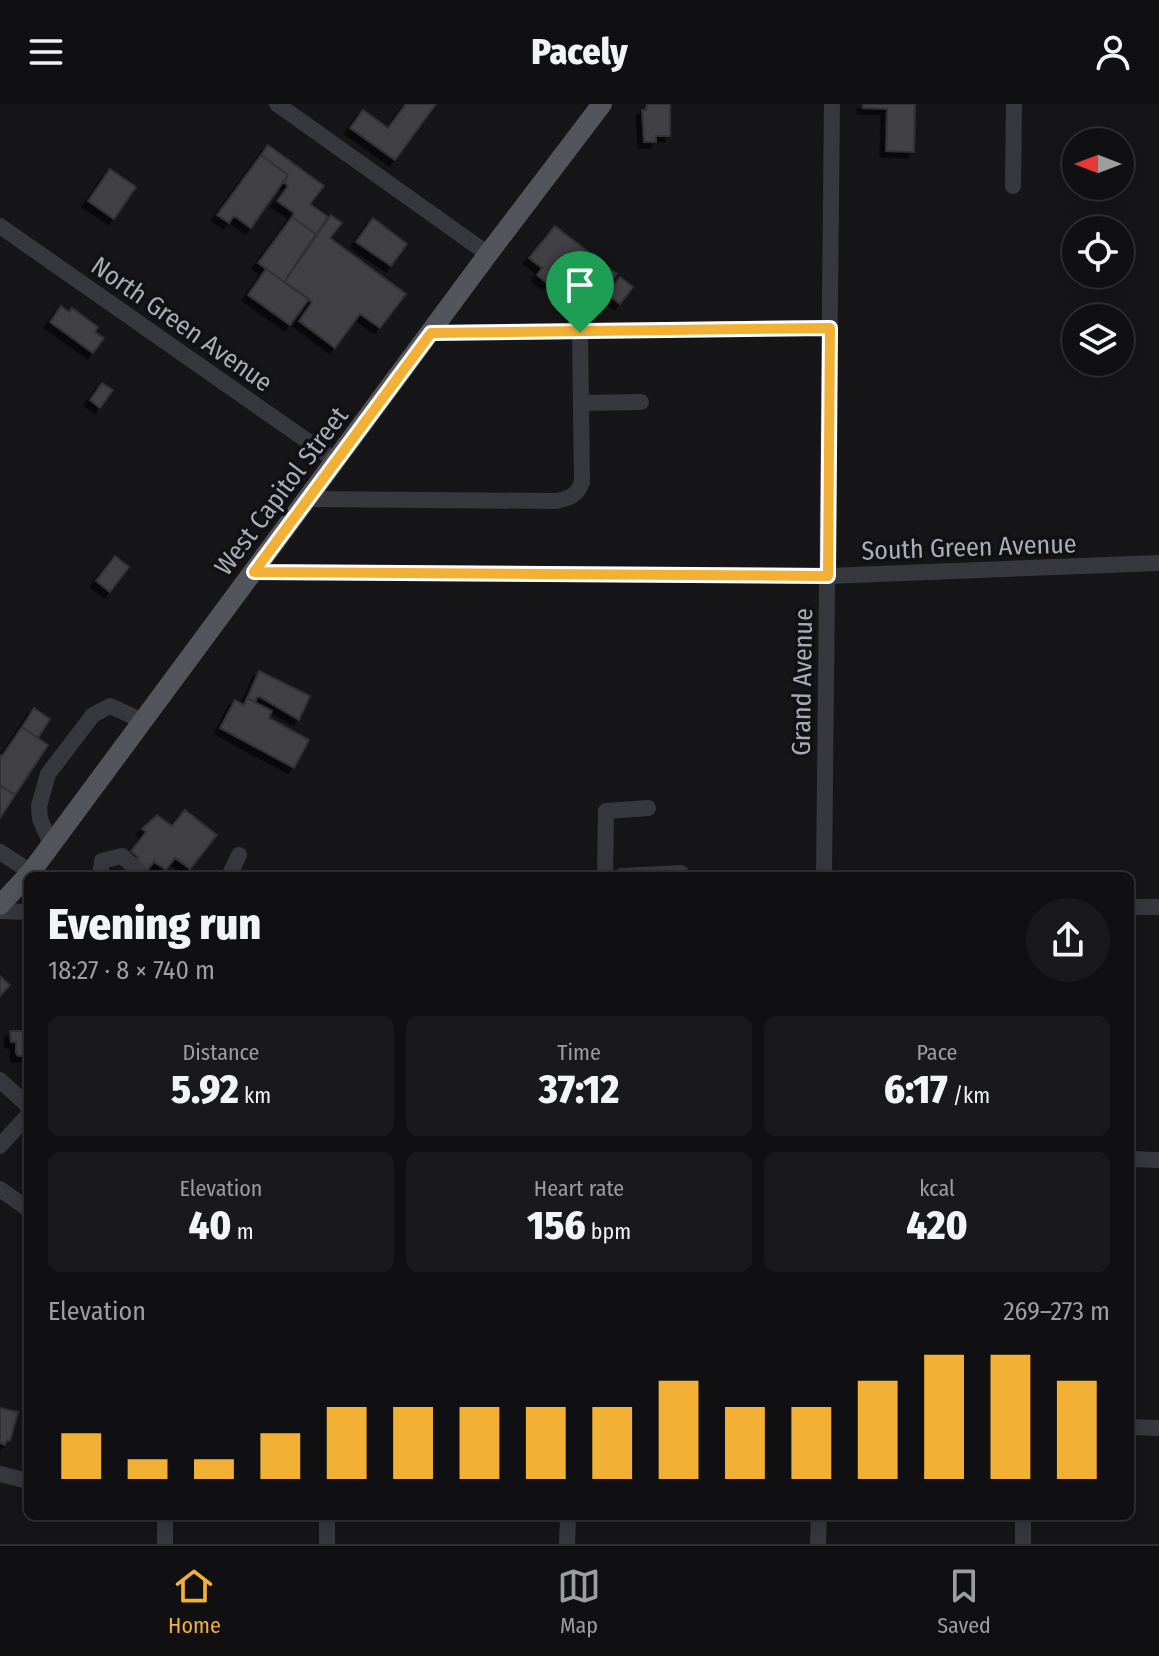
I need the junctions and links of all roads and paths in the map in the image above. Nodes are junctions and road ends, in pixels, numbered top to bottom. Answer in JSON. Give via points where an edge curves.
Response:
{"nodes":[{"id":1,"x":277,"y":104,"type":"edge"},
{"id":2,"x":602,"y":104,"type":"edge"},
{"id":3,"x":832,"y":104,"type":"edge"},
{"id":4,"x":1014,"y":104,"type":"edge"},
{"id":5,"x":1013,"y":186,"type":"dead end"},
{"id":6,"x":0,"y":226,"type":"edge"},
{"id":7,"x":488,"y":254,"type":"junction"},
{"id":8,"x":830,"y":328,"type":"junction"},
{"id":9,"x":431,"y":333,"type":"junction"},
{"id":10,"x":580,"y":333,"type":"junction"},
{"id":11,"x":641,"y":402,"type":"dead end"},
{"id":12,"x":581,"y":403,"type":"junction"},
{"id":13,"x":336,"y":461,"type":"junction"},
{"id":14,"x":308,"y":499,"type":"junction"},
{"id":15,"x":1159,"y":563,"type":"edge"},
{"id":16,"x":254,"y":572,"type":"junction"},
{"id":17,"x":828,"y":576,"type":"junction"},
{"id":18,"x":143,"y":721,"type":"junction"},
{"id":19,"x":648,"y":808,"type":"dead end"},
{"id":20,"x":51,"y":844,"type":"junction"},
{"id":21,"x":0,"y":852,"type":"edge"},
{"id":22,"x":239,"y":855,"type":"dead end"},
{"id":23,"x":141,"y":868,"type":"edge"},
{"id":24,"x":31,"y":872,"type":"joint"},
{"id":25,"x":101,"y":872,"type":"edge"},
{"id":26,"x":231,"y":872,"type":"edge"},
{"id":27,"x":605,"y":872,"type":"edge"},
{"id":28,"x":824,"y":872,"type":"edge"},
{"id":29,"x":24,"y":880,"type":"edge"},
{"id":30,"x":1134,"y":907,"type":"edge"},
{"id":31,"x":1159,"y":907,"type":"edge"},
{"id":32,"x":0,"y":908,"type":"edge"},
{"id":33,"x":24,"y":911,"type":"edge"},
{"id":34,"x":0,"y":1080,"type":"edge"},
{"id":35,"x":24,"y":1102,"type":"edge"},
{"id":36,"x":24,"y":1119,"type":"edge"},
{"id":37,"x":0,"y":1146,"type":"edge"},
{"id":38,"x":1134,"y":1159,"type":"edge"},
{"id":39,"x":1159,"y":1160,"type":"edge"},
{"id":40,"x":0,"y":1189,"type":"edge"},
{"id":41,"x":24,"y":1206,"type":"edge"},
{"id":42,"x":1134,"y":1427,"type":"edge"},
{"id":43,"x":1159,"y":1428,"type":"edge"},
{"id":44,"x":0,"y":1474,"type":"edge"},
{"id":45,"x":24,"y":1480,"type":"edge"},
{"id":46,"x":165,"y":1520,"type":"edge"},
{"id":47,"x":327,"y":1520,"type":"edge"},
{"id":48,"x":568,"y":1520,"type":"edge"},
{"id":49,"x":819,"y":1520,"type":"edge"},
{"id":50,"x":1023,"y":1520,"type":"edge"},
{"id":51,"x":165,"y":1544,"type":"edge"},
{"id":52,"x":327,"y":1544,"type":"edge"},
{"id":53,"x":567,"y":1544,"type":"edge"},
{"id":54,"x":818,"y":1544,"type":"edge"},
{"id":55,"x":1023,"y":1544,"type":"edge"}],
"edges":[{"from":1,"to":7,"type":"street"},
{"from":2,"to":7,"type":"main road","name":"West Capitol Street"},
{"from":3,"to":8,"type":"street","name":"Grand Avenue"},
{"from":4,"to":5,"type":"street"},
{"from":6,"to":13,"type":"street","name":"North Green Avenue"},
{"from":7,"to":9,"type":"main road","name":"West Capitol Street"},
{"from":8,"to":10,"type":"street"},
{"from":8,"to":17,"type":"street","name":"Grand Avenue"},
{"from":9,"to":10,"type":"street"},
{"from":9,"to":13,"type":"main road","name":"West Capitol Street"},
{"from":10,"to":12,"type":"street"},
{"from":11,"to":12,"type":"street"},
{"from":12,"to":14,"type":"street","via":[[582,482],[569,498]]},
{"from":13,"to":14,"type":"main road","name":"West Capitol Street"},
{"from":14,"to":16,"type":"main road","name":"West Capitol Street"},
{"from":15,"to":17,"type":"street","name":"South Green Avenue"},
{"from":16,"to":17,"type":"street","name":"South Green Avenue"},
{"from":16,"to":18,"type":"main road","name":"West Capitol Street"},
{"from":17,"to":28,"type":"street","name":"Grand Avenue"},
{"from":18,"to":20,"type":"main road","name":"West Capitol Street"},
{"from":18,"to":20,"type":"street","via":[[110,706],[93,715],[48,774],[39,806]]},
{"from":19,"to":27,"type":"street","via":[[606,811]]},
{"from":20,"to":24,"type":"main road","name":"West Capitol Street"},
{"from":21,"to":24,"type":"street"},
{"from":22,"to":26,"type":"street"},
{"from":23,"to":25,"type":"street","via":[[122,856],[102,861]]},
{"from":29,"to":32,"type":"main road","name":"West Capitol Street"},
{"from":30,"to":31,"type":"street"},
{"from":32,"to":33,"type":"street"},
{"from":34,"to":35,"type":"street"},
{"from":36,"to":37,"type":"street"},
{"from":38,"to":39,"type":"street"},
{"from":40,"to":41,"type":"street"},
{"from":42,"to":43,"type":"street"},
{"from":44,"to":45,"type":"street"},
{"from":46,"to":51,"type":"street"},
{"from":47,"to":52,"type":"street"},
{"from":48,"to":53,"type":"street"},
{"from":49,"to":54,"type":"street"},
{"from":50,"to":55,"type":"street"}]}
